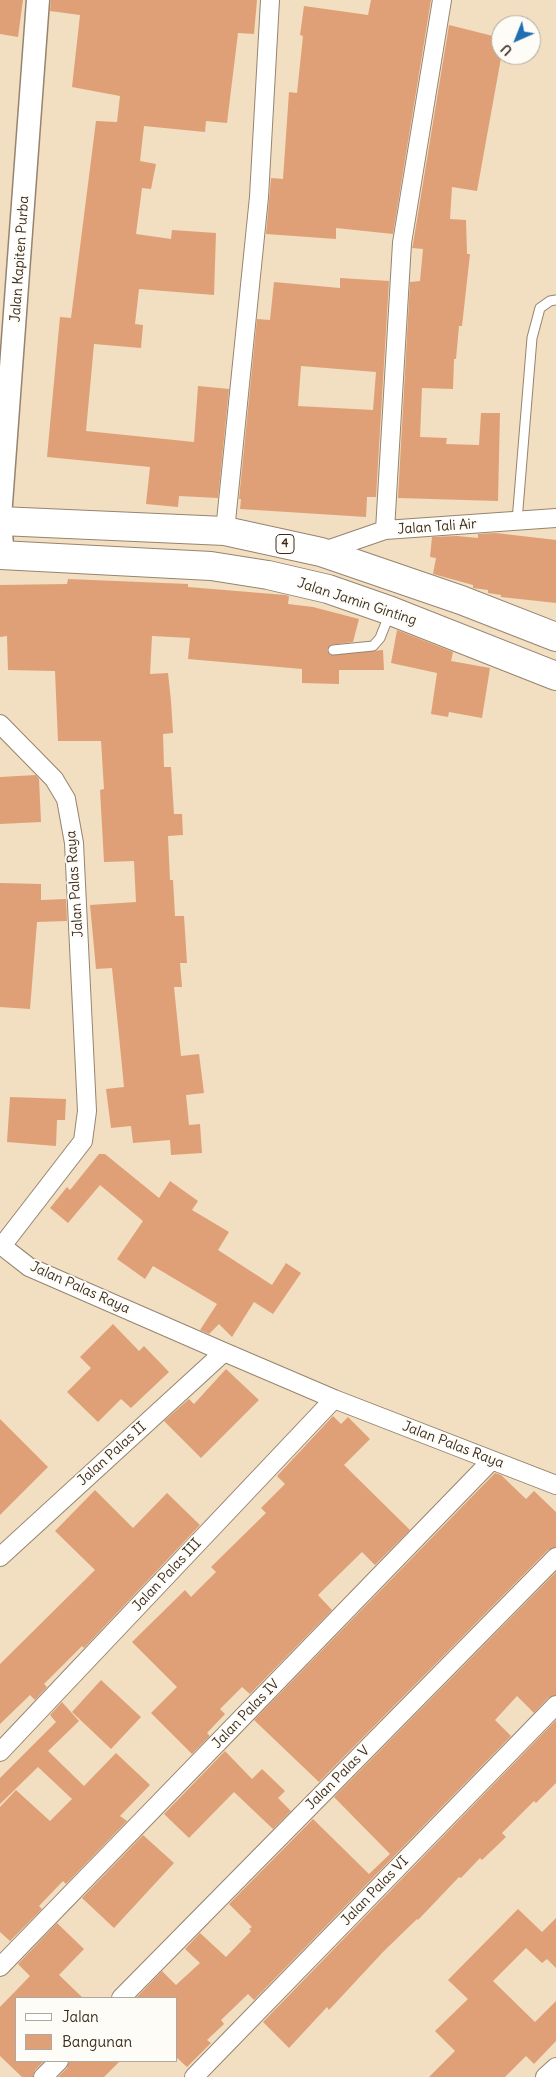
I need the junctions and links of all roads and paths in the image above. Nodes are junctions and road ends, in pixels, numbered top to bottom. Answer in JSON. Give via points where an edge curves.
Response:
{"nodes":[{"id":1,"x":38,"y":0,"type":"edge"},
{"id":2,"x":270,"y":0,"type":"edge"},
{"id":3,"x":442,"y":0,"type":"edge"},
{"id":4,"x":556,"y":300,"type":"edge"},
{"id":5,"x":556,"y":518,"type":"edge"},
{"id":6,"x":0,"y":520,"type":"edge"},
{"id":7,"x":518,"y":521,"type":"junction"},
{"id":8,"x":385,"y":530,"type":"junction"},
{"id":9,"x":225,"y":531,"type":"junction"},
{"id":10,"x":321,"y":552,"type":"junction"},
{"id":11,"x":1,"y":555,"type":"edge"},
{"id":12,"x":390,"y":611,"type":"junction"},
{"id":13,"x":556,"y":637,"type":"edge"},
{"id":14,"x":332,"y":650,"type":"dead end"},
{"id":15,"x":556,"y":676,"type":"edge"},
{"id":16,"x":0,"y":724,"type":"edge"},
{"id":17,"x":1,"y":1247,"type":"edge"},
{"id":18,"x":224,"y":1352,"type":"junction"},
{"id":19,"x":334,"y":1399,"type":"junction"},
{"id":20,"x":492,"y":1460,"type":"junction"},
{"id":21,"x":556,"y":1485,"type":"edge"},
{"id":22,"x":0,"y":1557,"type":"edge"},
{"id":23,"x":556,"y":1557,"type":"edge"},
{"id":24,"x":556,"y":1705,"type":"edge"},
{"id":25,"x":0,"y":1752,"type":"edge"},
{"id":26,"x":0,"y":1967,"type":"edge"},
{"id":27,"x":122,"y":1997,"type":"edge"},
{"id":28,"x":58,"y":2062,"type":"edge"},
{"id":29,"x":556,"y":2067,"type":"edge"},
{"id":30,"x":43,"y":2077,"type":"edge"},
{"id":31,"x":194,"y":2077,"type":"edge"},
{"id":32,"x":545,"y":2077,"type":"edge"}],
"edges":[{"from":1,"to":6,"type":"street","name":"Jalan Kapiten Purba","via":[[13,296]]},
{"from":2,"to":9,"type":"street","via":[[259,198]]},
{"from":3,"to":8,"type":"street","via":[[402,243]]},
{"from":4,"to":7,"type":"lane","via":[[550,300],[540,308],[532,338]]},
{"from":5,"to":7,"type":"street","name":"Jalan Tali Air"},
{"from":6,"to":9,"type":"highway","number":"4"},
{"from":6,"to":11,"type":"street","name":"Jalan Kapiten Purba"},
{"from":7,"to":8,"type":"street","name":"Jalan Tali Air"},
{"from":8,"to":10,"type":"street","name":"Jalan Tali Air"},
{"from":9,"to":10,"type":"highway","number":"4"},
{"from":10,"to":13,"type":"highway","number":"4","via":[[462,600]]},
{"from":11,"to":12,"type":"highway","name":"Jalan Jamin Ginting","via":[[212,566],[328,589]]},
{"from":12,"to":14,"type":"lane","via":[[380,638],[373,646]]},
{"from":12,"to":15,"type":"highway","name":"Jalan Jamin Ginting"},
{"from":16,"to":17,"type":"street","name":"Jalan Palas Raya","via":[[54,779],[66,799],[74,843],[87,1111],[84,1141]]},
{"from":17,"to":18,"type":"street","name":"Jalan Palas Raya","via":[[29,1267]]},
{"from":18,"to":19,"type":"street","name":"Jalan Palas Raya"},
{"from":18,"to":22,"type":"street","name":"Jalan Palas II"},
{"from":19,"to":20,"type":"street","name":"Jalan Palas Raya"},
{"from":19,"to":25,"type":"street","name":"Jalan Palas III"},
{"from":20,"to":21,"type":"street","name":"Jalan Palas Raya"},
{"from":20,"to":26,"type":"street","name":"Jalan Palas IV"},
{"from":23,"to":27,"type":"street","name":"Jalan Palas V"},
{"from":24,"to":31,"type":"street","name":"Jalan Palas VI"},
{"from":28,"to":30,"type":"street"},
{"from":29,"to":32,"type":"street"}]}
